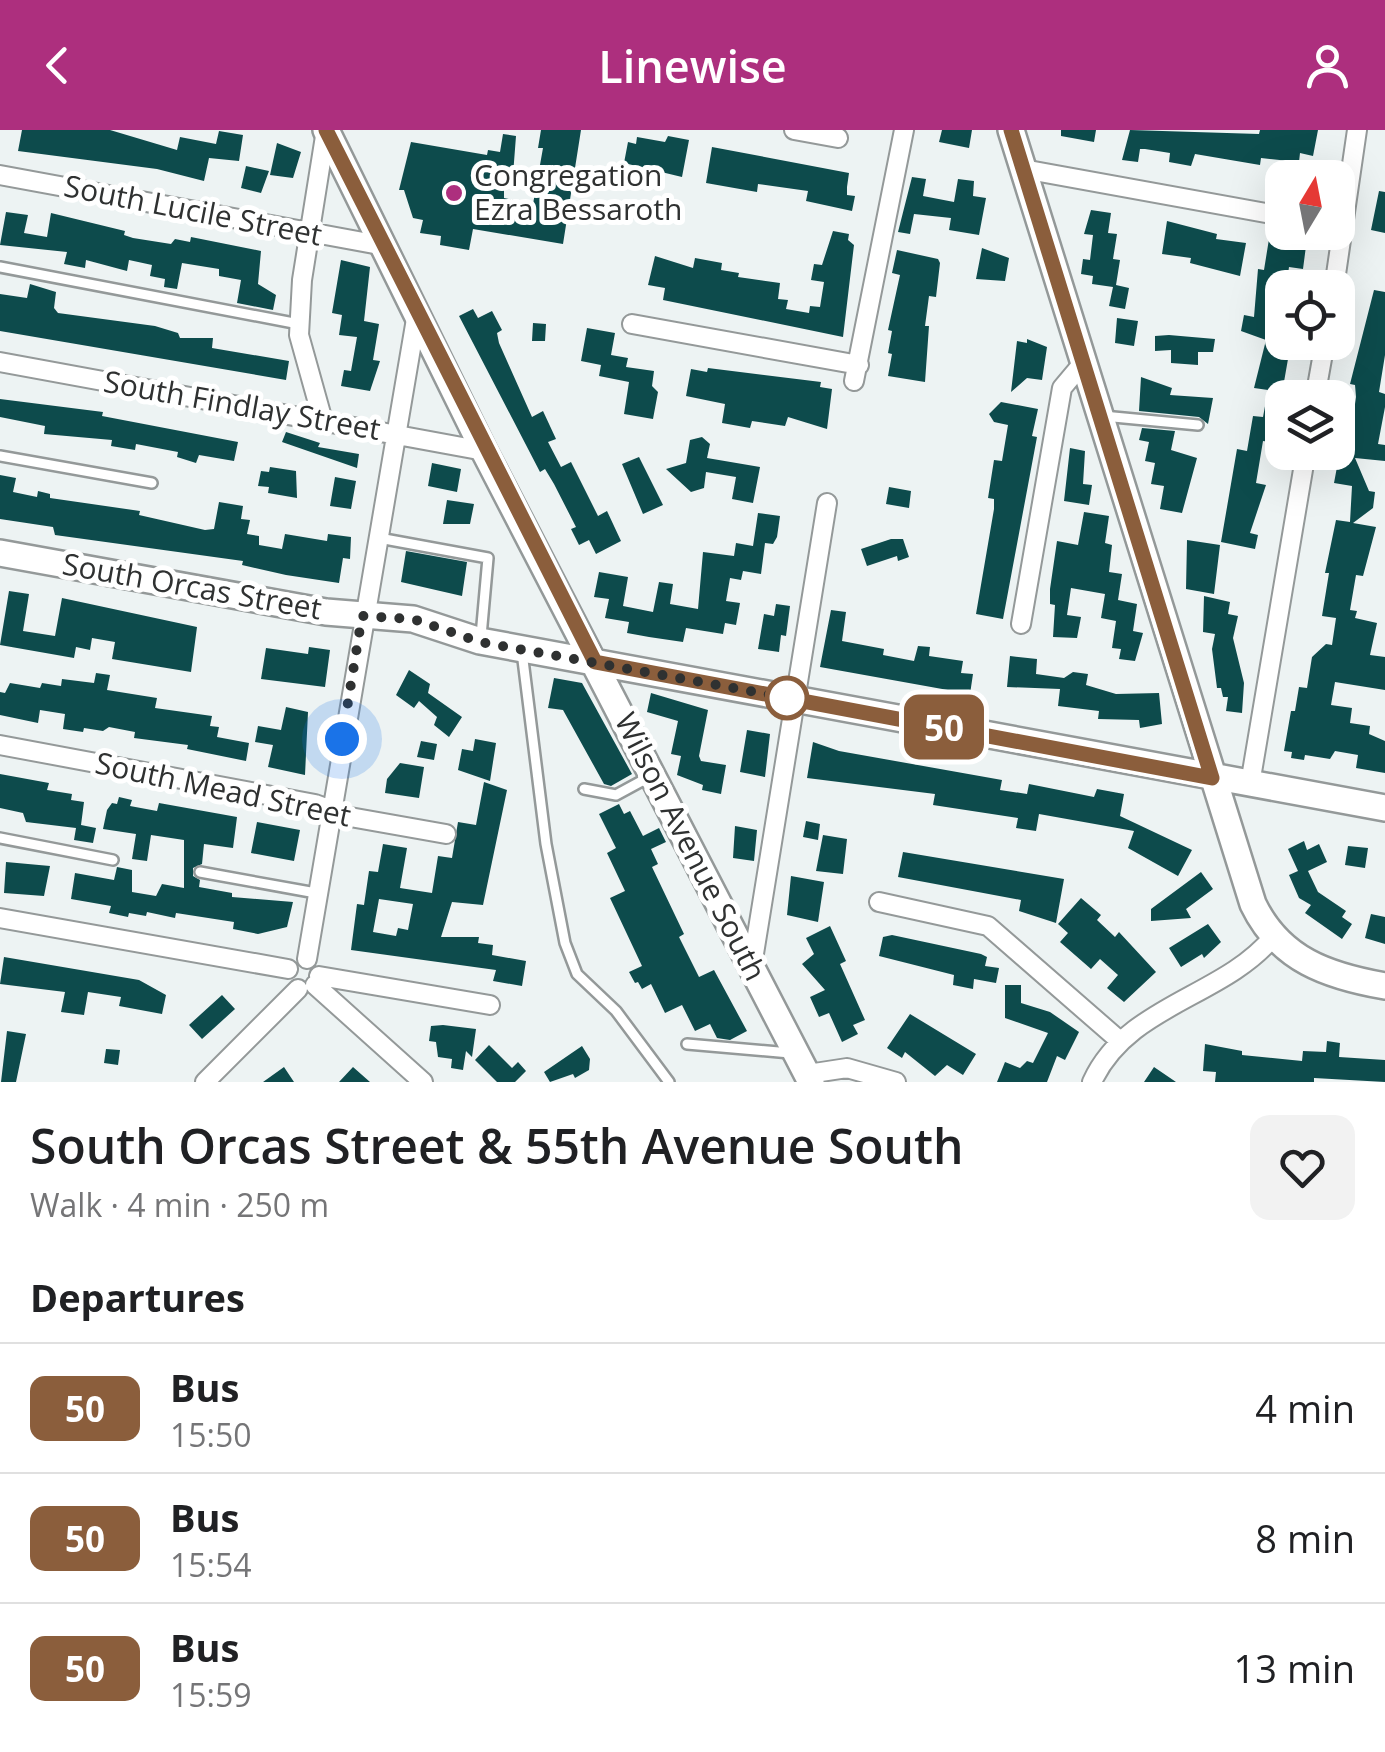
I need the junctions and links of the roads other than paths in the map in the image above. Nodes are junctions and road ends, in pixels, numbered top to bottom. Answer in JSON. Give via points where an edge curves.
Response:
{"nodes":[{"id":1,"x":326,"y":130,"type":"edge"},
{"id":2,"x":794,"y":130,"type":"edge"},
{"id":3,"x":904,"y":130,"type":"edge"},
{"id":4,"x":1011,"y":130,"type":"edge"},
{"id":5,"x":1357,"y":130,"type":"edge"},
{"id":6,"x":838,"y":138,"type":"dead end"},
{"id":7,"x":1352,"y":160,"type":"edge"},
{"id":8,"x":1023,"y":169,"type":"junction"},
{"id":9,"x":0,"y":175,"type":"edge"},
{"id":10,"x":1265,"y":213,"type":"edge"},
{"id":11,"x":309,"y":232,"type":"junction"},
{"id":12,"x":385,"y":246,"type":"junction"},
{"id":13,"x":0,"y":267,"type":"edge"},
{"id":14,"x":417,"y":312,"type":"junction"},
{"id":15,"x":299,"y":324,"type":"junction"},
{"id":16,"x":632,"y":324,"type":"dead end"},
{"id":17,"x":0,"y":362,"type":"edge"},
{"id":18,"x":1084,"y":363,"type":"junction"},
{"id":19,"x":1100,"y":416,"type":"junction"},
{"id":20,"x":324,"y":421,"type":"junction"},
{"id":21,"x":1198,"y":425,"type":"dead end"},
{"id":22,"x":396,"y":435,"type":"junction"},
{"id":23,"x":484,"y":451,"type":"junction"},
{"id":24,"x":0,"y":456,"type":"edge"},
{"id":25,"x":1303,"y":470,"type":"edge"},
{"id":26,"x":152,"y":483,"type":"dead end"},
{"id":27,"x":827,"y":503,"type":"dead end"},
{"id":28,"x":376,"y":538,"type":"junction"},
{"id":29,"x":0,"y":553,"type":"edge"},
{"id":30,"x":362,"y":616,"type":"junction"},
{"id":31,"x":1022,"y":624,"type":"dead end"},
{"id":32,"x":480,"y":642,"type":"junction"},
{"id":33,"x":522,"y":649,"type":"junction"},
{"id":34,"x":595,"y":662,"type":"junction"},
{"id":35,"x":794,"y":699,"type":"junction"},
{"id":36,"x":0,"y":746,"type":"edge"},
{"id":37,"x":653,"y":775,"type":"junction"},
{"id":38,"x":1212,"y":778,"type":"junction"},
{"id":39,"x":1250,"y":784,"type":"junction"},
{"id":40,"x":584,"y":790,"type":"dead end"},
{"id":41,"x":1385,"y":808,"type":"edge"},
{"id":42,"x":331,"y":810,"type":"junction"},
{"id":43,"x":446,"y":834,"type":"dead end"},
{"id":44,"x":0,"y":838,"type":"edge"},
{"id":45,"x":113,"y":860,"type":"dead end"},
{"id":46,"x":200,"y":872,"type":"dead end"},
{"id":47,"x":316,"y":893,"type":"junction"},
{"id":48,"x":879,"y":902,"type":"dead end"},
{"id":49,"x":0,"y":918,"type":"edge"},
{"id":50,"x":1273,"y":937,"type":"junction"},
{"id":51,"x":307,"y":958,"type":"junction"},
{"id":52,"x":752,"y":966,"type":"junction"},
{"id":53,"x":288,"y":969,"type":"junction"},
{"id":54,"x":311,"y":983,"type":"junction"},
{"id":55,"x":1385,"y":986,"type":"edge"},
{"id":56,"x":490,"y":1005,"type":"dead end"},
{"id":57,"x":1120,"y":1041,"type":"junction"},
{"id":58,"x":687,"y":1044,"type":"dead end"},
{"id":59,"x":806,"y":1070,"type":"edge"},
{"id":60,"x":205,"y":1082,"type":"edge"},
{"id":61,"x":424,"y":1082,"type":"edge"},
{"id":62,"x":669,"y":1082,"type":"edge"},
{"id":63,"x":896,"y":1082,"type":"edge"},
{"id":64,"x":1092,"y":1082,"type":"edge"}],
"edges":[{"from":1,"to":11,"type":"street"},
{"from":1,"to":12,"type":"street","name":"Wilson Avenue South"},
{"from":2,"to":6,"type":"street"},
{"from":3,"to":16,"type":"street","via":[[856,373]]},
{"from":4,"to":8,"type":"street"},
{"from":5,"to":7,"type":"street"},
{"from":8,"to":10,"type":"street"},
{"from":8,"to":18,"type":"street"},
{"from":9,"to":11,"type":"street","name":"South Lucile Street"},
{"from":11,"to":12,"type":"street","name":"South Lucile Street"},
{"from":11,"to":15,"type":"street"},
{"from":12,"to":14,"type":"street","name":"Wilson Avenue South"},
{"from":13,"to":15,"type":"lane"},
{"from":14,"to":22,"type":"street"},
{"from":14,"to":23,"type":"street","name":"Wilson Avenue South"},
{"from":15,"to":20,"type":"street"},
{"from":17,"to":20,"type":"street","name":"South Findlay Street"},
{"from":18,"to":19,"type":"street"},
{"from":18,"to":31,"type":"street","via":[[1062,388]]},
{"from":19,"to":21,"type":"lane"},
{"from":19,"to":38,"type":"street"},
{"from":20,"to":22,"type":"street","name":"South Findlay Street"},
{"from":22,"to":23,"type":"street","name":"South Findlay Street"},
{"from":22,"to":28,"type":"street"},
{"from":23,"to":34,"type":"street","name":"Wilson Avenue South"},
{"from":24,"to":26,"type":"lane"},
{"from":25,"to":39,"type":"street"},
{"from":27,"to":35,"type":"street"},
{"from":28,"to":30,"type":"street"},
{"from":28,"to":32,"type":"lane","via":[[488,558]]},
{"from":29,"to":30,"type":"street","name":"South Orcas Street"},
{"from":30,"to":32,"type":"street","name":"South Orcas Street","via":[[413,619]]},
{"from":30,"to":42,"type":"street"},
{"from":32,"to":33,"type":"street","name":"South Orcas Street"},
{"from":33,"to":34,"type":"street","name":"South Orcas Street"},
{"from":33,"to":62,"type":"lane","via":[[564,943],[577,974],[616,1011]]},
{"from":34,"to":35,"type":"street","name":"South Orcas Street"},
{"from":34,"to":37,"type":"street","name":"Wilson Avenue South"},
{"from":35,"to":38,"type":"street","name":"South Orcas Street"},
{"from":35,"to":52,"type":"street"},
{"from":36,"to":42,"type":"street","name":"South Mead Street"},
{"from":37,"to":40,"type":"lane","via":[[616,795]]},
{"from":37,"to":52,"type":"street","name":"Wilson Avenue South"},
{"from":38,"to":39,"type":"street","name":"South Orcas Street"},
{"from":38,"to":50,"type":"street","via":[[1254,904]]},
{"from":39,"to":41,"type":"street","name":"South Orcas Street"},
{"from":42,"to":43,"type":"street","name":"South Mead Street"},
{"from":42,"to":47,"type":"street"},
{"from":44,"to":45,"type":"lane"},
{"from":46,"to":47,"type":"lane"},
{"from":47,"to":51,"type":"street"},
{"from":48,"to":57,"type":"street","via":[[988,926]]},
{"from":49,"to":53,"type":"street"},
{"from":50,"to":55,"type":"street","via":[[1324,972]]},
{"from":50,"to":57,"type":"street","via":[[1248,962]]},
{"from":51,"to":53,"type":"street"},
{"from":51,"to":54,"type":"street","via":[[317,967]]},
{"from":52,"to":59,"type":"street","name":"Wilson Avenue South"},
{"from":53,"to":54,"type":"street","via":[[290,984]]},
{"from":54,"to":56,"type":"street"},
{"from":54,"to":60,"type":"street"},
{"from":54,"to":61,"type":"street"},
{"from":57,"to":64,"type":"street"},
{"from":58,"to":59,"type":"lane"},
{"from":59,"to":63,"type":"street","via":[[846,1068]]}]}
